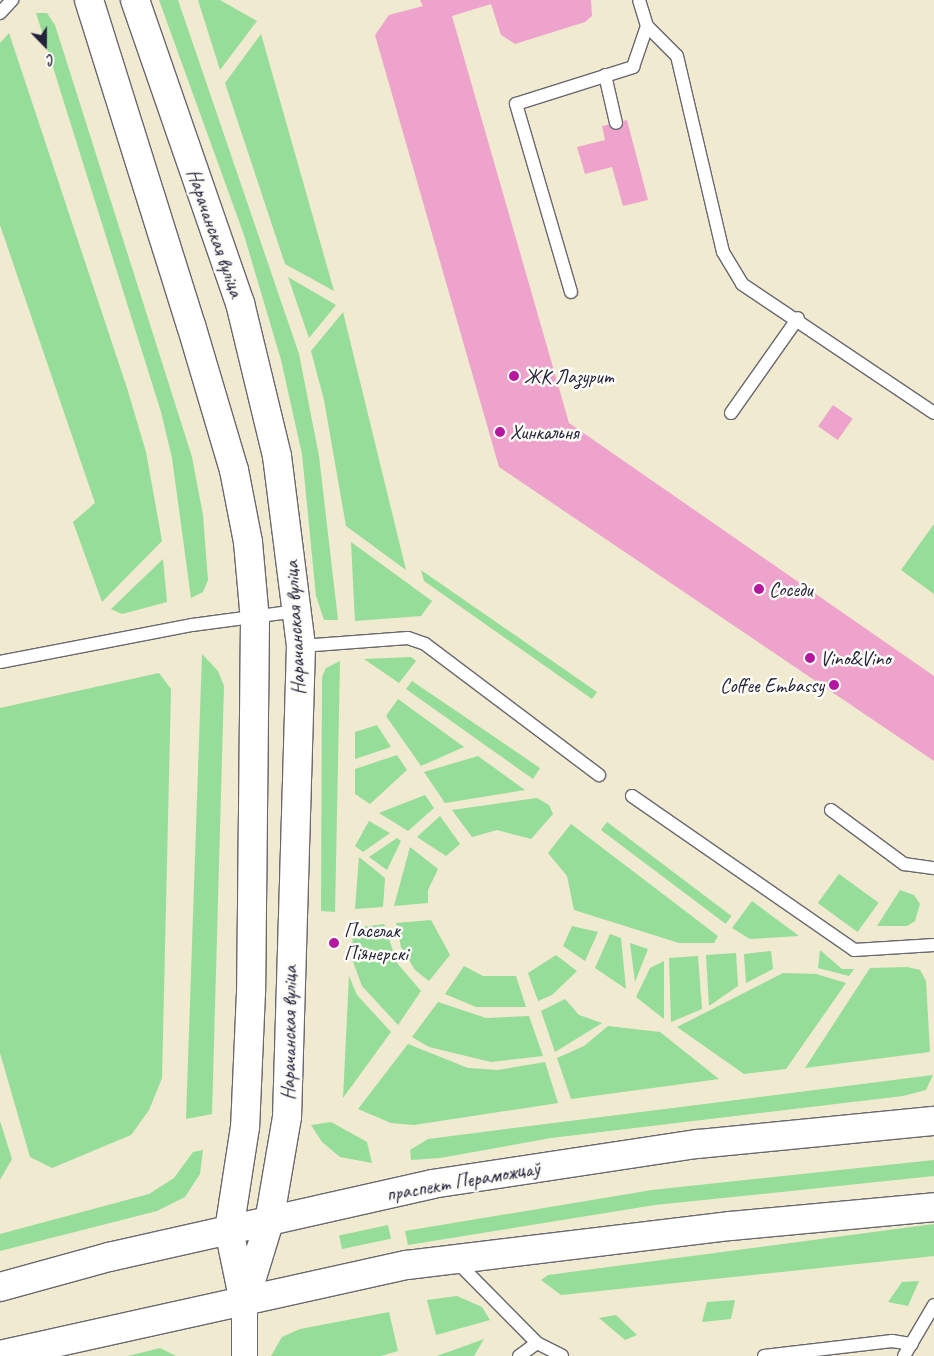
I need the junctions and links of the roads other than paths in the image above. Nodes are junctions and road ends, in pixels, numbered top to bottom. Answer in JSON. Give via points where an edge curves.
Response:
{"nodes":[{"id":1,"x":12,"y":0,"type":"edge"},
{"id":2,"x":89,"y":0,"type":"edge"},
{"id":3,"x":135,"y":0,"type":"edge"},
{"id":4,"x":639,"y":0,"type":"edge"},
{"id":5,"x":0,"y":13,"type":"edge"},
{"id":6,"x":647,"y":26,"type":"junction"},
{"id":7,"x":605,"y":75,"type":"junction"},
{"id":8,"x":616,"y":122,"type":"dead end"},
{"id":9,"x":571,"y":292,"type":"dead end"},
{"id":10,"x":798,"y":318,"type":"junction"},
{"id":11,"x":730,"y":413,"type":"dead end"},
{"id":12,"x":934,"y":413,"type":"edge"},
{"id":13,"x":297,"y":611,"type":"junction"},
{"id":14,"x":255,"y":620,"type":"junction"},
{"id":15,"x":301,"y":646,"type":"junction"},
{"id":16,"x":0,"y":662,"type":"edge"},
{"id":17,"x":599,"y":775,"type":"dead end"},
{"id":18,"x":632,"y":796,"type":"dead end"},
{"id":19,"x":831,"y":810,"type":"dead end"},
{"id":20,"x":934,"y":868,"type":"edge"},
{"id":21,"x":934,"y":945,"type":"edge"},
{"id":22,"x":934,"y":1121,"type":"edge"},
{"id":23,"x":934,"y":1207,"type":"edge"},
{"id":24,"x":269,"y":1222,"type":"junction"},
{"id":25,"x":228,"y":1230,"type":"junction"},
{"id":26,"x":455,"y":1260,"type":"junction"},
{"id":27,"x":0,"y":1287,"type":"edge"},
{"id":28,"x":244,"y":1304,"type":"junction"},
{"id":29,"x":934,"y":1305,"type":"edge"},
{"id":30,"x":537,"y":1343,"type":"junction"},
{"id":31,"x":912,"y":1344,"type":"junction"},
{"id":32,"x":0,"y":1355,"type":"edge"},
{"id":33,"x":244,"y":1356,"type":"edge"},
{"id":34,"x":519,"y":1356,"type":"edge"},
{"id":35,"x":562,"y":1356,"type":"edge"},
{"id":36,"x":764,"y":1356,"type":"edge"},
{"id":37,"x":904,"y":1356,"type":"edge"}],
"edges":[{"from":1,"to":5,"type":"lane"},
{"from":2,"to":14,"type":"main road","name":"Нарачанская вуліца","via":[[234,470],[248,542]]},
{"from":3,"to":13,"type":"main road","name":"Нарачанская вуліца","via":[[240,303],[277,456]]},
{"from":4,"to":6,"type":"lane"},
{"from":6,"to":7,"type":"lane","via":[[633,67]]},
{"from":6,"to":10,"type":"lane","via":[[677,56],[723,252],[742,284]]},
{"from":7,"to":8,"type":"lane"},
{"from":7,"to":9,"type":"lane","via":[[516,104]]},
{"from":10,"to":11,"type":"lane"},
{"from":10,"to":12,"type":"lane"},
{"from":13,"to":14,"type":"lane"},
{"from":13,"to":15,"type":"main road","name":"Нарачанская вуліца"},
{"from":14,"to":16,"type":"lane","via":[[192,625]]},
{"from":14,"to":25,"type":"main road","name":"Нарачанская вуліца","via":[[251,1002],[245,1127]]},
{"from":15,"to":17,"type":"lane","via":[[408,638],[425,644]]},
{"from":15,"to":24,"type":"main road","name":"Нарачанская вуліца","via":[[288,1117]]},
{"from":18,"to":21,"type":"lane","via":[[854,950]]},
{"from":19,"to":20,"type":"lane","via":[[904,864]]},
{"from":22,"to":24,"type":"main road","name":"праспект Пераможцаў","via":[[698,1144],[432,1184]]},
{"from":23,"to":26,"type":"main road","via":[[731,1226]]},
{"from":24,"to":25,"type":"main road","name":"праспект Пераможцаў"},
{"from":24,"to":28,"type":"main road","name":"Нарачанская вуліца"},
{"from":25,"to":27,"type":"main road","name":"праспект Пераможцаў"},
{"from":25,"to":28,"type":"main road"},
{"from":26,"to":28,"type":"main road","via":[[407,1265]]},
{"from":26,"to":30,"type":"lane"},
{"from":28,"to":32,"type":"main road"},
{"from":28,"to":33,"type":"street"},
{"from":29,"to":31,"type":"lane"},
{"from":30,"to":34,"type":"lane"},
{"from":30,"to":35,"type":"lane"},
{"from":31,"to":36,"type":"lane","via":[[892,1341]]},
{"from":31,"to":37,"type":"lane"}]}
